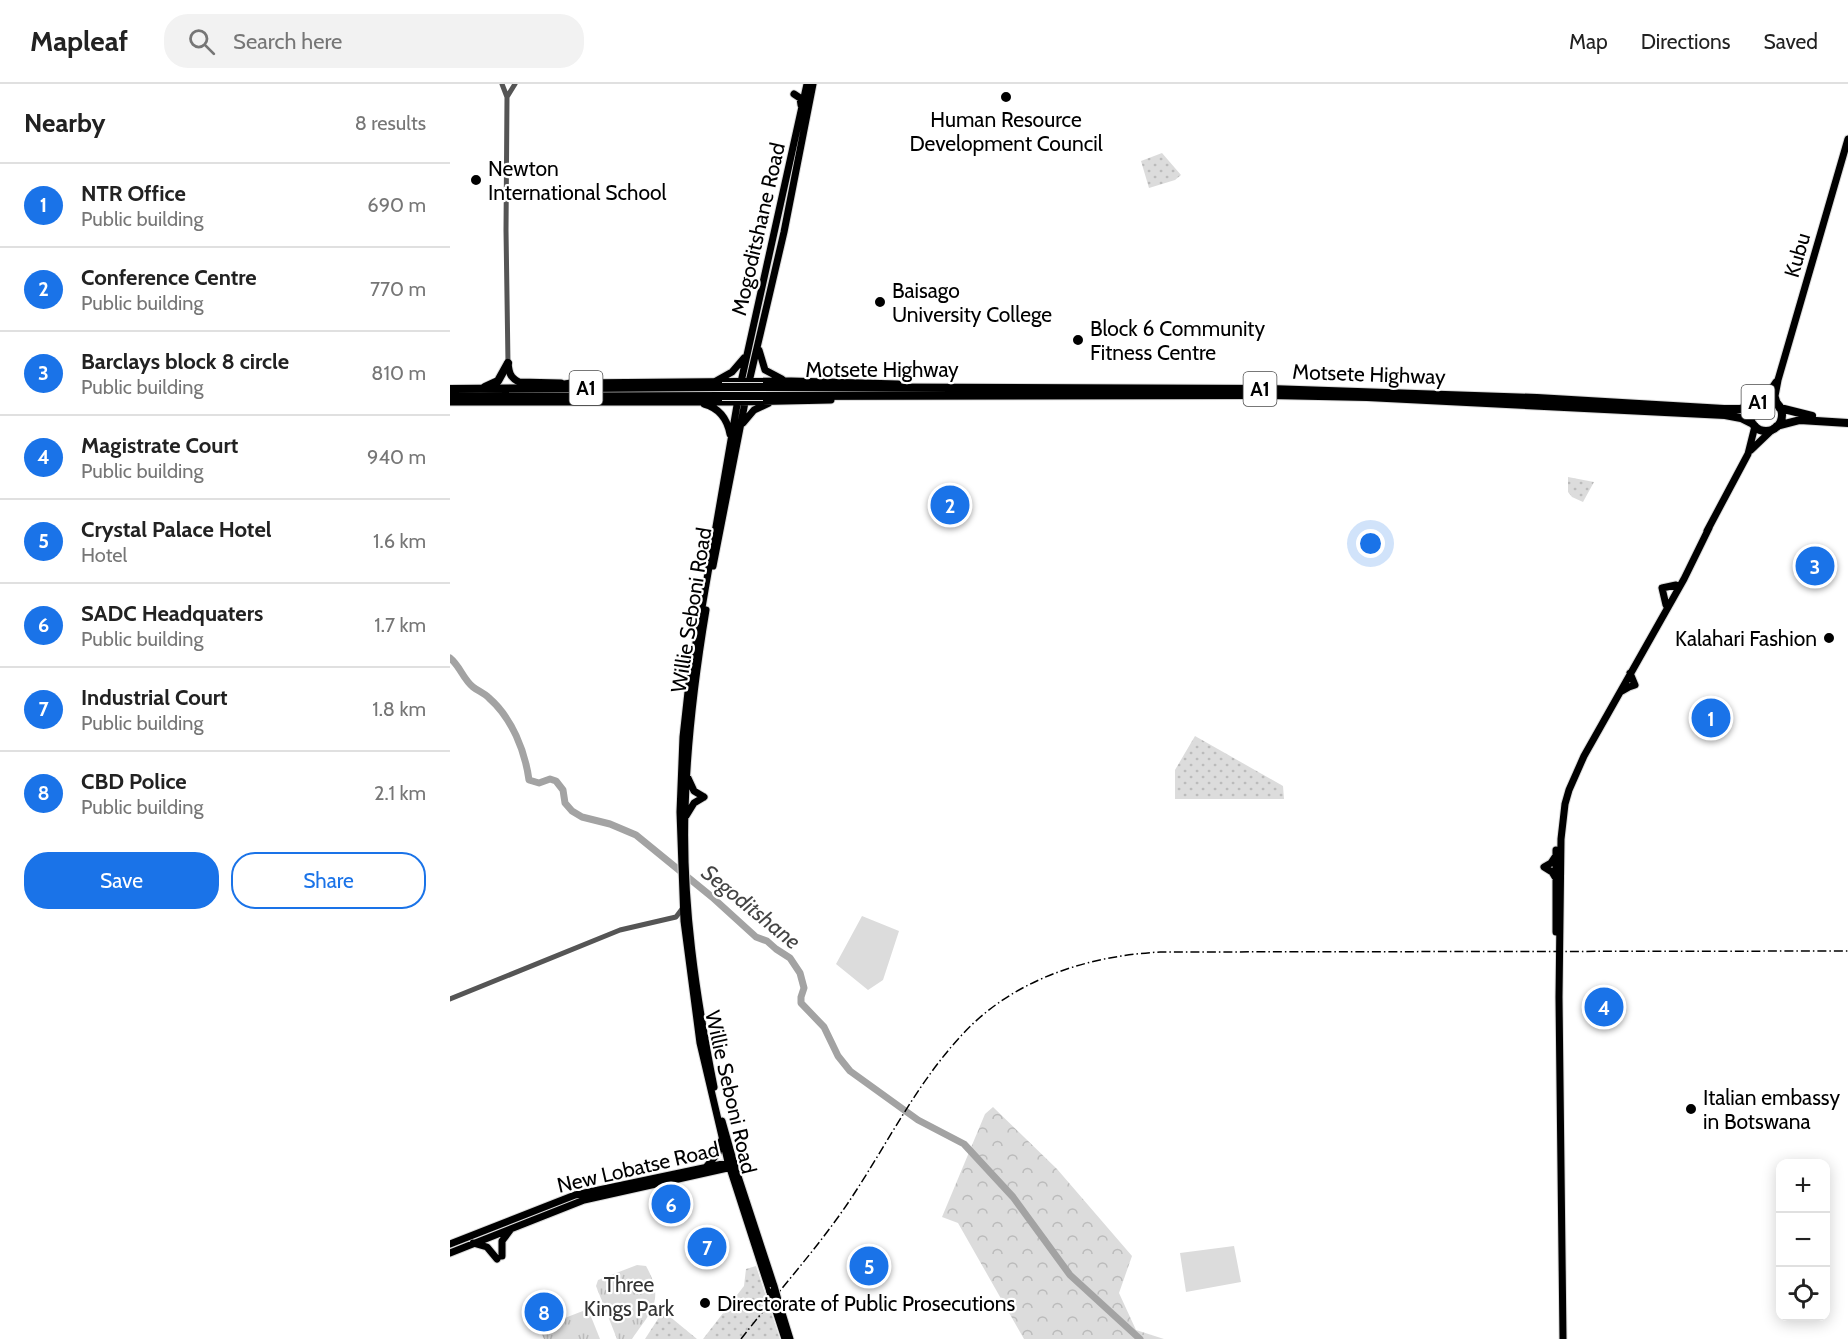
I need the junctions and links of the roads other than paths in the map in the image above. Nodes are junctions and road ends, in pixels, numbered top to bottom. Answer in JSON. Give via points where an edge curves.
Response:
{"nodes":[{"id":1,"x":515,"y":84,"type":"edge"},
{"id":2,"x":807,"y":84,"type":"edge"},
{"id":3,"x":813,"y":84,"type":"edge"},
{"id":4,"x":503,"y":86,"type":"edge"},
{"id":5,"x":794,"y":94,"type":"dead end"},
{"id":6,"x":507,"y":97,"type":"junction"},
{"id":7,"x":802,"y":108,"type":"junction"},
{"id":8,"x":1848,"y":139,"type":"edge"},
{"id":9,"x":1845,"y":158,"type":"edge"},
{"id":10,"x":758,"y":345,"type":"junction"},
{"id":11,"x":747,"y":356,"type":"junction"},
{"id":12,"x":508,"y":363,"type":"junction"},
{"id":13,"x":1778,"y":380,"type":"junction"},
{"id":14,"x":791,"y":381,"type":"junction"},
{"id":15,"x":714,"y":382,"type":"junction"},
{"id":16,"x":745,"y":382,"type":"junction"},
{"id":17,"x":571,"y":383,"type":"junction"},
{"id":18,"x":952,"y":387,"type":"junction"},
{"id":19,"x":450,"y":389,"type":"edge"},
{"id":20,"x":476,"y":389,"type":"junction"},
{"id":21,"x":532,"y":389,"type":"junction"},
{"id":22,"x":763,"y":391,"type":"junction"},
{"id":23,"x":722,"y":392,"type":"junction"},
{"id":24,"x":899,"y":395,"type":"junction"},
{"id":25,"x":450,"y":397,"type":"edge"},
{"id":26,"x":774,"y":401,"type":"junction"},
{"id":27,"x":450,"y":402,"type":"edge"},
{"id":28,"x":692,"y":402,"type":"junction"},
{"id":29,"x":741,"y":402,"type":"junction"},
{"id":30,"x":1756,"y":403,"type":"junction"},
{"id":31,"x":1779,"y":407,"type":"junction"},
{"id":32,"x":1848,"y":418,"type":"edge"},
{"id":33,"x":1848,"y":423,"type":"edge"},
{"id":34,"x":1754,"y":425,"type":"junction"},
{"id":35,"x":1775,"y":428,"type":"junction"},
{"id":36,"x":740,"y":429,"type":"junction"},
{"id":37,"x":731,"y":439,"type":"junction"},
{"id":38,"x":1748,"y":454,"type":"junction"},
{"id":39,"x":1709,"y":528,"type":"junction"},
{"id":40,"x":1576,"y":768,"type":"junction"},
{"id":41,"x":687,"y":773,"type":"junction"},
{"id":42,"x":685,"y":817,"type":"junction"},
{"id":43,"x":683,"y":845,"type":"junction"},
{"id":44,"x":1556,"y":855,"type":"junction"},
{"id":45,"x":1555,"y":878,"type":"junction"},
{"id":46,"x":685,"y":894,"type":"junction"},
{"id":47,"x":683,"y":908,"type":"junction"},
{"id":48,"x":669,"y":919,"type":"junction"},
{"id":49,"x":685,"y":936,"type":"junction"},
{"id":50,"x":1559,"y":997,"type":"junction"},
{"id":51,"x":450,"y":999,"type":"edge"},
{"id":52,"x":720,"y":1134,"type":"junction"},
{"id":53,"x":732,"y":1165,"type":"junction"},
{"id":54,"x":709,"y":1169,"type":"junction"},
{"id":55,"x":735,"y":1186,"type":"junction"},
{"id":56,"x":515,"y":1226,"type":"junction"},
{"id":57,"x":450,"y":1234,"type":"edge"},
{"id":58,"x":462,"y":1239,"type":"junction"},
{"id":59,"x":473,"y":1243,"type":"junction"},
{"id":60,"x":450,"y":1244,"type":"edge"},
{"id":61,"x":450,"y":1252,"type":"edge"},
{"id":62,"x":772,"y":1289,"type":"junction"},
{"id":63,"x":785,"y":1339,"type":"edge"},
{"id":64,"x":790,"y":1339,"type":"edge"},
{"id":65,"x":1563,"y":1339,"type":"edge"}],
"edges":[{"from":1,"to":6,"type":"street"},
{"from":2,"to":7,"type":"main road","name":"Mogoditshane Road"},
{"from":3,"to":10,"type":"main road","name":"Mogoditshane Road"},
{"from":4,"to":6,"type":"street"},
{"from":5,"to":7,"type":"main road","via":[[800,98]]},
{"from":6,"to":12,"type":"street"},
{"from":7,"to":11,"type":"main road","name":"Mogoditshane Road"},
{"from":8,"to":9,"type":"main road","name":"Kubu"},
{"from":9,"to":13,"type":"main road","name":"Kubu"},
{"from":10,"to":14,"type":"main road","via":[[765,370]]},
{"from":10,"to":16,"type":"main road","name":"Mogoditshane Road"},
{"from":11,"to":15,"type":"main road","via":[[732,372]]},
{"from":11,"to":16,"type":"main road","name":"Mogoditshane Road"},
{"from":12,"to":17,"type":"main road","via":[[510,375],[519,382]]},
{"from":12,"to":20,"type":"highway","via":[[498,381]]},
{"from":13,"to":30,"type":"main road","name":"Kubu"},
{"from":13,"to":31,"type":"main road","name":"Kubu","via":[[1775,396]]},
{"from":14,"to":16,"type":"main road"},
{"from":14,"to":18,"type":"main road"},
{"from":15,"to":16,"type":"main road"},
{"from":15,"to":17,"type":"main road"},
{"from":16,"to":29,"type":"main road","name":"Willie Seboni Road"},
{"from":17,"to":21,"type":"main road"},
{"from":18,"to":22,"type":"highway","name":"Motsete Highway","number":"A1"},
{"from":18,"to":30,"type":"highway","name":"Motsete Highway","number":"A1","via":[[1359,391],[1724,409]]},
{"from":19,"to":20,"type":"highway","number":"A1"},
{"from":20,"to":21,"type":"highway","number":"A1"},
{"from":21,"to":23,"type":"highway","number":"A1"},
{"from":22,"to":23,"type":"highway","number":"A1","bridge":true},
{"from":22,"to":24,"type":"highway","name":"Motsete Highway","number":"A1"},
{"from":23,"to":25,"type":"highway","number":"A1"},
{"from":24,"to":26,"type":"main road"},
{"from":24,"to":34,"type":"highway","name":"Motsete Highway","number":"A1","via":[[1367,397],[1725,415]]},
{"from":26,"to":29,"type":"main road"},
{"from":26,"to":36,"type":"main road","via":[[754,411]]},
{"from":27,"to":28,"type":"main road"},
{"from":28,"to":29,"type":"main road"},
{"from":28,"to":37,"type":"main road","via":[[720,411]]},
{"from":29,"to":36,"type":"main road","name":"Willie Seboni Road"},
{"from":29,"to":37,"type":"main road","name":"Willie Seboni Road"},
{"from":30,"to":31,"type":"highway","number":"A1","via":[[1767,399]]},
{"from":30,"to":34,"type":"highway","number":"A1","via":[[1751,411]]},
{"from":31,"to":32,"type":"highway","number":"A1","via":[[1801,414]]},
{"from":31,"to":35,"type":"highway","number":"A1","via":[[1781,418]]},
{"from":33,"to":35,"type":"highway","number":"A1","via":[[1800,420]]},
{"from":34,"to":35,"type":"highway","number":"A1","via":[[1766,431]]},
{"from":34,"to":38,"type":"main road"},
{"from":35,"to":38,"type":"main road"},
{"from":36,"to":41,"type":"main road","name":"Willie Seboni Road","via":[[698,659]]},
{"from":37,"to":43,"type":"main road","name":"Willie Seboni Road","via":[[689,683],[681,770]]},
{"from":38,"to":39,"type":"main road"},
{"from":39,"to":40,"type":"main road"},
{"from":39,"to":40,"type":"main road","via":[[1630,673],[1635,685],[1618,695]]},
{"from":40,"to":44,"type":"main road","via":[[1561,805]]},
{"from":40,"to":50,"type":"main road","via":[[1565,804],[1561,838]]},
{"from":41,"to":42,"type":"main road","name":"Willie Seboni Road"},
{"from":41,"to":42,"type":"main road","via":[[694,791],[705,797],[692,805]]},
{"from":42,"to":43,"type":"main road","name":"Willie Seboni Road"},
{"from":43,"to":46,"type":"main road"},
{"from":44,"to":45,"type":"main road"},
{"from":44,"to":45,"type":"main road","via":[[1544,867]]},
{"from":45,"to":50,"type":"main road"},
{"from":46,"to":47,"type":"main road","name":"Willie Seboni Road"},
{"from":46,"to":53,"type":"main road","name":"Willie Seboni Road","via":[[701,1018]]},
{"from":47,"to":48,"type":"street","via":[[679,915]]},
{"from":47,"to":49,"type":"main road","name":"Willie Seboni Road"},
{"from":48,"to":49,"type":"street","via":[[680,924]]},
{"from":48,"to":51,"type":"street","via":[[620,930]]},
{"from":49,"to":52,"type":"main road","name":"Willie Seboni Road","via":[[700,1043]]},
{"from":50,"to":65,"type":"main road"},
{"from":52,"to":53,"type":"main road","name":"Willie Seboni Road"},
{"from":52,"to":54,"type":"main road","via":[[718,1153]]},
{"from":53,"to":54,"type":"main road","name":"New Lobatse Road"},
{"from":53,"to":55,"type":"main road","name":"Willie Seboni Road"},
{"from":53,"to":62,"type":"main road","name":"Willie Seboni Road"},
{"from":54,"to":55,"type":"main road","via":[[726,1174]]},
{"from":54,"to":56,"type":"main road","name":"New Lobatse Road","via":[[584,1200]]},
{"from":54,"to":58,"type":"main road","name":"New Lobatse Road","via":[[575,1195]]},
{"from":55,"to":62,"type":"main road","name":"Willie Seboni Road"},
{"from":56,"to":59,"type":"main road","name":"New Lobatse Road"},
{"from":56,"to":59,"type":"main road","via":[[502,1241],[500,1257]]},
{"from":57,"to":58,"type":"main road"},
{"from":58,"to":60,"type":"main road","name":"New Lobatse Road"},
{"from":59,"to":61,"type":"main road","name":"New Lobatse Road"},
{"from":62,"to":63,"type":"main road","bridge":true},
{"from":62,"to":64,"type":"main road","bridge":true}]}
